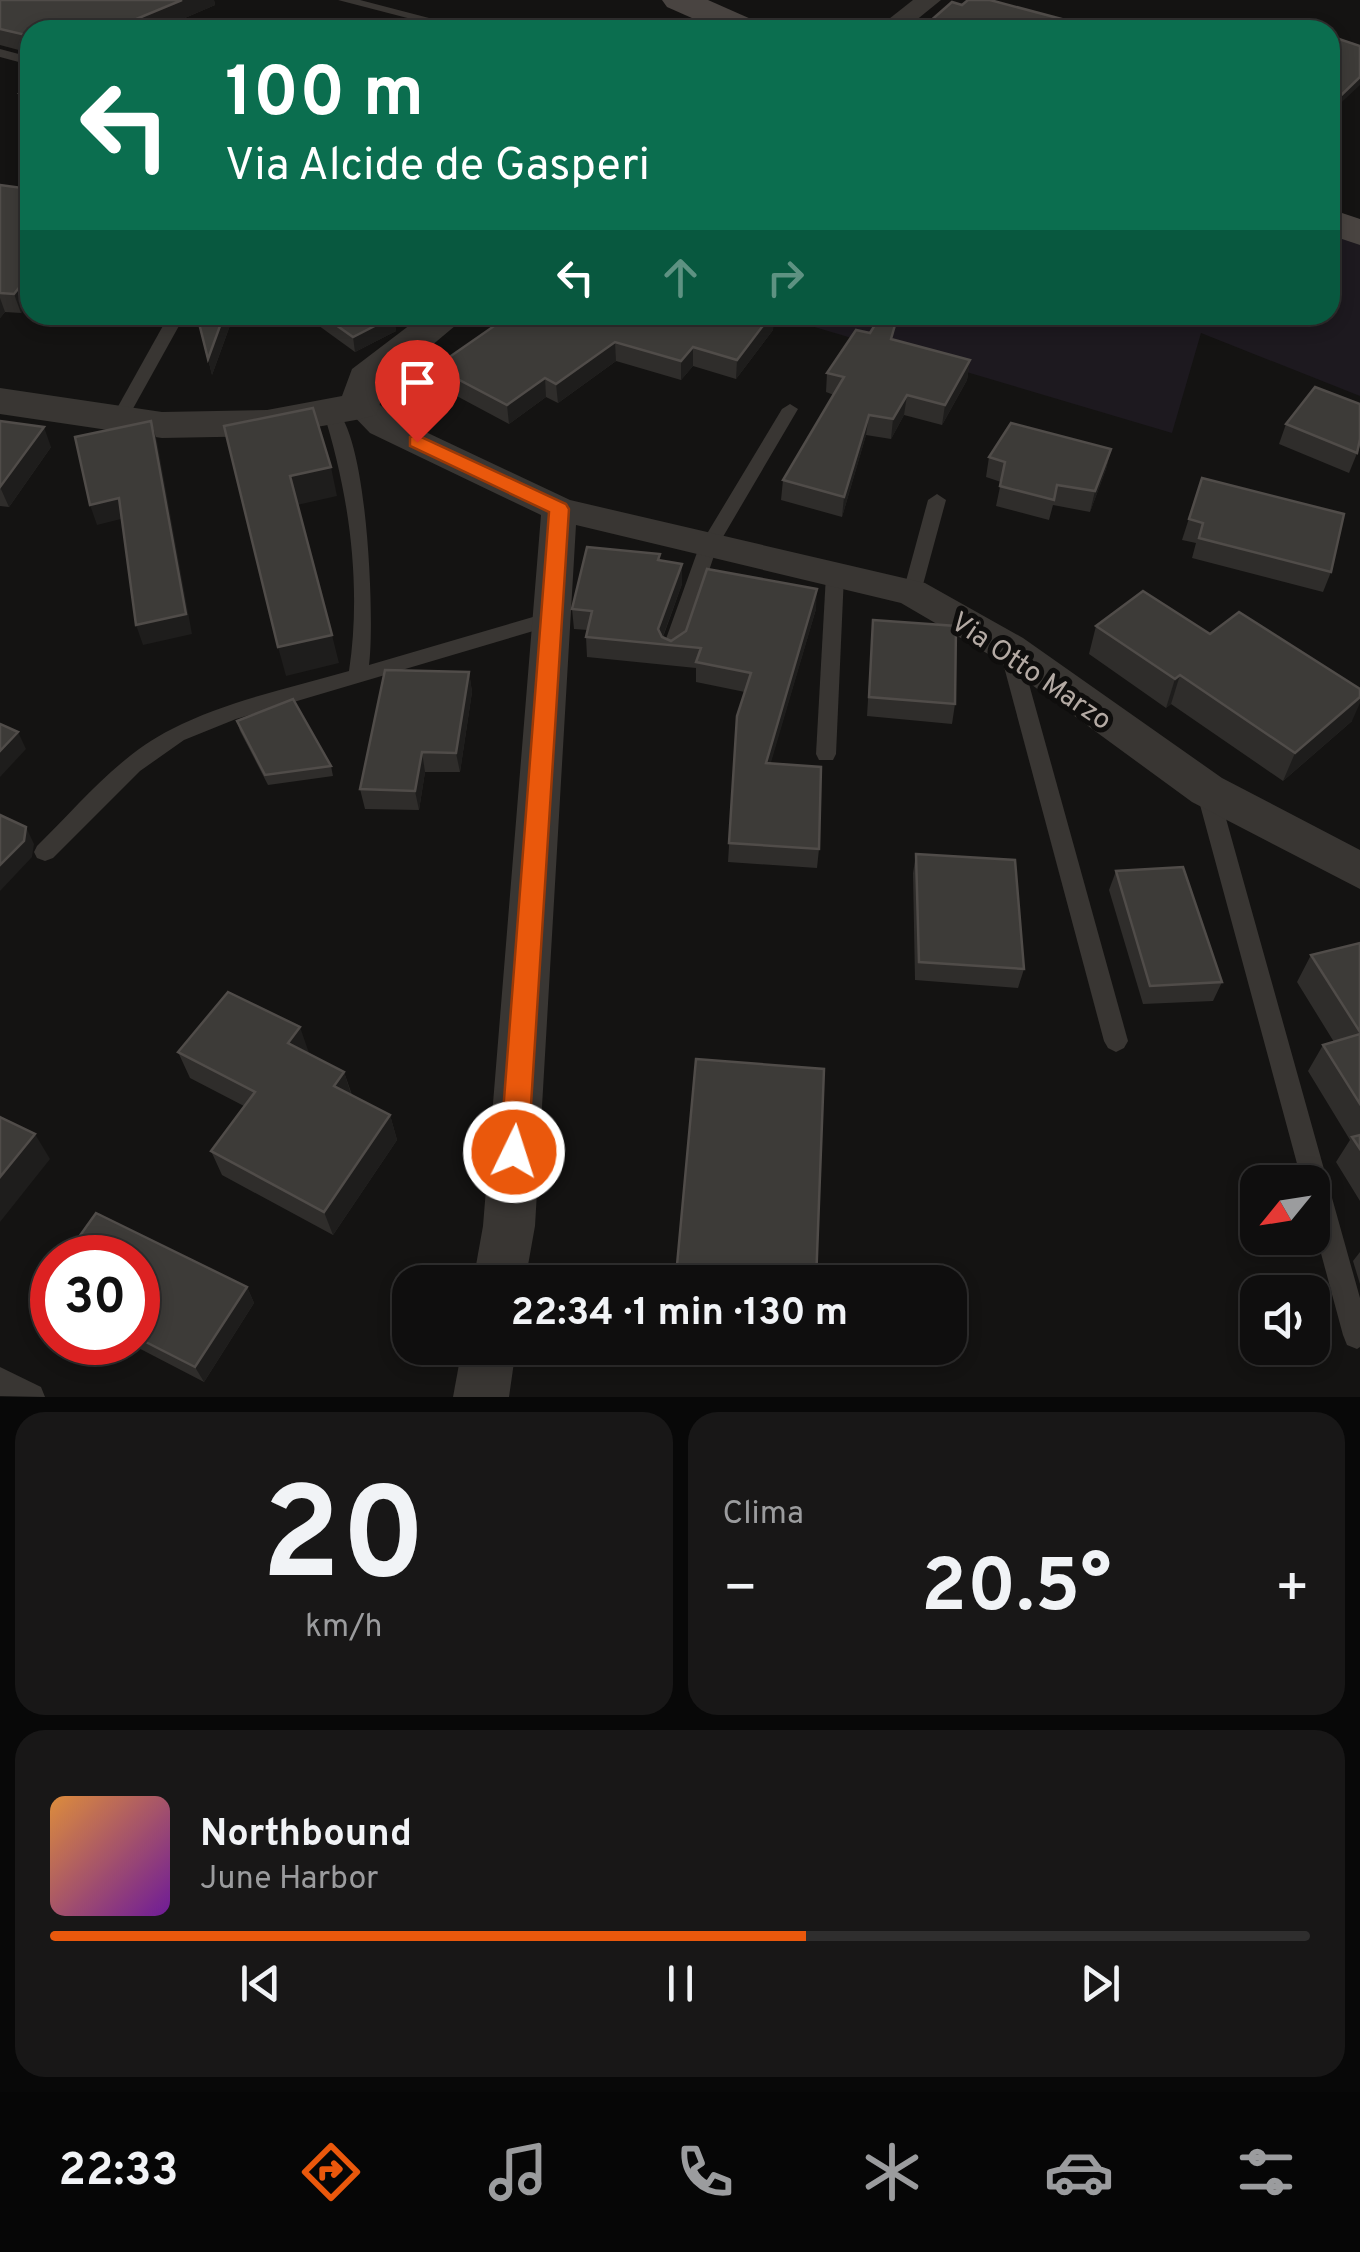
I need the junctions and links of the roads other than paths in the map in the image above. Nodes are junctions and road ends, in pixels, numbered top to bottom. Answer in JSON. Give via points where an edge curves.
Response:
{"nodes":[{"id":1,"x":344,"y":0,"type":"edge"},
{"id":2,"x":679,"y":0,"type":"edge"},
{"id":3,"x":929,"y":0,"type":"edge"},
{"id":4,"x":429,"y":20,"type":"edge"},
{"id":5,"x":725,"y":20,"type":"edge"},
{"id":6,"x":902,"y":20,"type":"edge"},
{"id":7,"x":172,"y":325,"type":"edge"},
{"id":8,"x":435,"y":325,"type":"edge"},
{"id":9,"x":0,"y":401,"type":"edge"},
{"id":10,"x":346,"y":409,"type":"junction"},
{"id":11,"x":790,"y":409,"type":"dead end"},
{"id":12,"x":119,"y":418,"type":"junction"},
{"id":13,"x":936,"y":500,"type":"dead end"},
{"id":14,"x":559,"y":509,"type":"junction"},
{"id":15,"x":708,"y":547,"type":"junction"},
{"id":16,"x":835,"y":575,"type":"junction"},
{"id":17,"x":912,"y":592,"type":"junction"},
{"id":18,"x":550,"y":619,"type":"junction"},
{"id":19,"x":1009,"y":648,"type":"junction"},
{"id":20,"x":672,"y":650,"type":"edge"},
{"id":21,"x":358,"y":674,"type":"junction"},
{"id":22,"x":826,"y":754,"type":"dead end"},
{"id":23,"x":1207,"y":790,"type":"junction"},
{"id":24,"x":45,"y":852,"type":"dead end"},
{"id":25,"x":1360,"y":870,"type":"edge"},
{"id":26,"x":1116,"y":1041,"type":"dead end"},
{"id":27,"x":502,"y":1265,"type":"edge"},
{"id":28,"x":1358,"y":1335,"type":"dead end"},
{"id":29,"x":486,"y":1365,"type":"edge"},
{"id":30,"x":0,"y":1382,"type":"edge"},
{"id":31,"x":31,"y":1397,"type":"edge"},
{"id":32,"x":481,"y":1397,"type":"edge"}],
"edges":[{"from":1,"to":4,"type":"lane"},
{"from":2,"to":5,"type":"main road"},
{"from":3,"to":6,"type":"street"},
{"from":7,"to":12,"type":"lane"},
{"from":8,"to":10,"type":"street","via":[[367,378]]},
{"from":9,"to":12,"type":"street"},
{"from":10,"to":12,"type":"street","via":[[266,423],[162,425]]},
{"from":10,"to":14,"type":"street","name":"Via Otto Marzo"},
{"from":10,"to":21,"type":"lane","via":[[364,647]]},
{"from":11,"to":15,"type":"lane"},
{"from":13,"to":17,"type":"lane"},
{"from":14,"to":15,"type":"street","name":"Via Otto Marzo"},
{"from":14,"to":18,"type":"street"},
{"from":15,"to":16,"type":"street","name":"Via Otto Marzo"},
{"from":15,"to":20,"type":"lane"},
{"from":16,"to":17,"type":"street","name":"Via Otto Marzo"},
{"from":16,"to":22,"type":"lane"},
{"from":17,"to":19,"type":"street","name":"Via Otto Marzo"},
{"from":18,"to":21,"type":"lane"},
{"from":18,"to":27,"type":"street"},
{"from":19,"to":23,"type":"street","name":"Via Otto Marzo"},
{"from":19,"to":26,"type":"lane"},
{"from":21,"to":24,"type":"lane","via":[[177,735],[133,764]]},
{"from":23,"to":25,"type":"street","name":"Via Otto Marzo"},
{"from":23,"to":28,"type":"lane"},
{"from":29,"to":32,"type":"street"},
{"from":30,"to":31,"type":"lane"}]}
